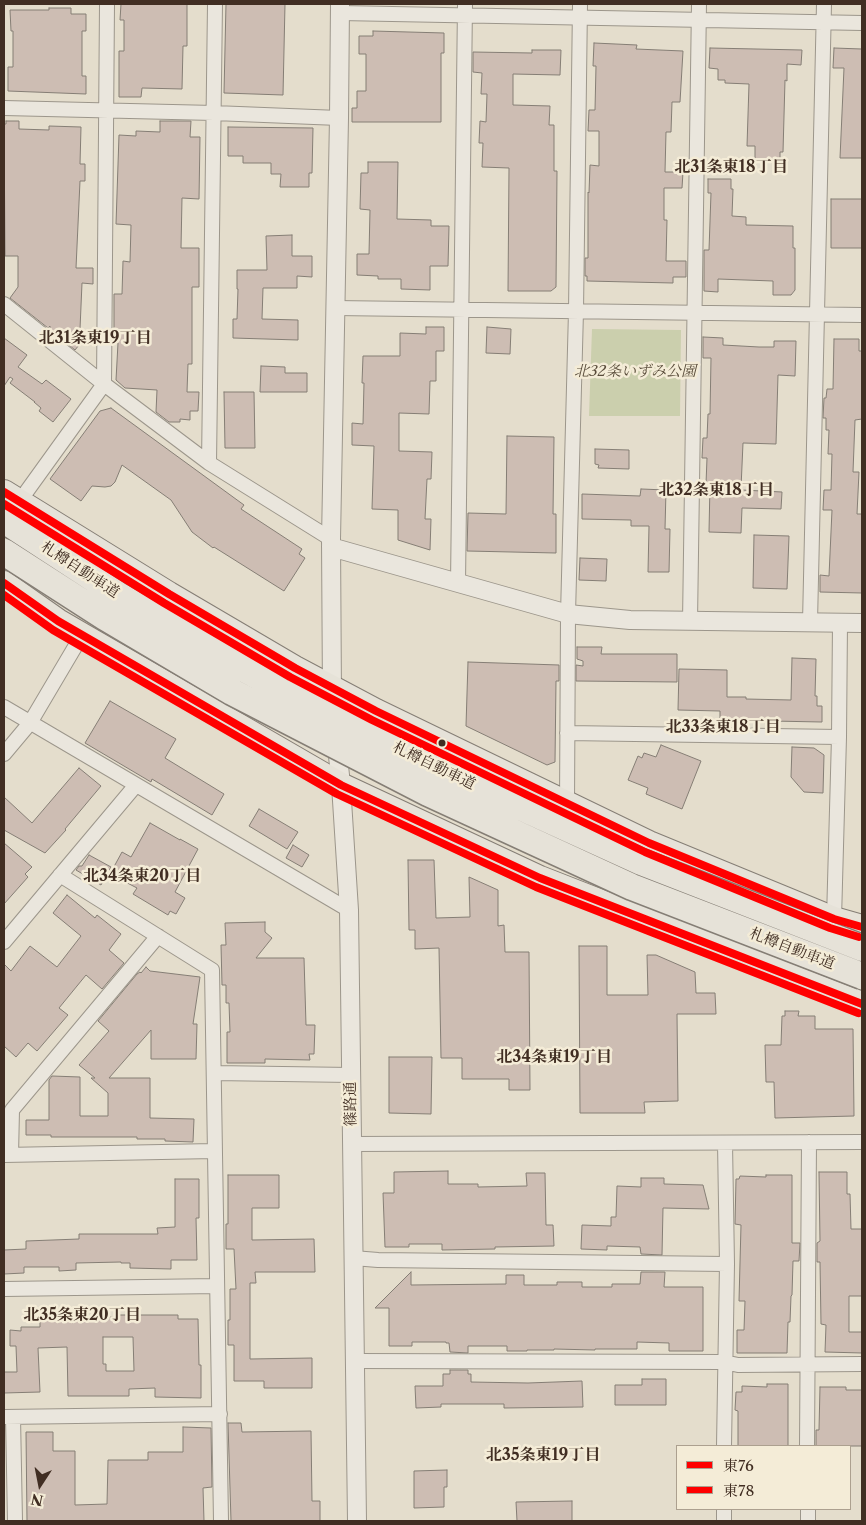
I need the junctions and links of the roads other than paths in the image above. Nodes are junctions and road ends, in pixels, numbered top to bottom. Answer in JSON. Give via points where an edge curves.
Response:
{"nodes":[{"id":1,"x":107,"y":4,"type":"edge"},
{"id":2,"x":215,"y":4,"type":"edge"},
{"id":3,"x":699,"y":4,"type":"edge"},
{"id":4,"x":824,"y":4,"type":"edge"},
{"id":5,"x":340,"y":9,"type":"edge"},
{"id":6,"x":465,"y":10,"type":"edge"},
{"id":7,"x":580,"y":11,"type":"edge"},
{"id":8,"x":699,"y":20,"type":"junction"},
{"id":9,"x":823,"y":22,"type":"junction"},
{"id":10,"x":862,"y":23,"type":"edge"},
{"id":11,"x":4,"y":108,"type":"edge"},
{"id":12,"x":106,"y":110,"type":"junction"},
{"id":13,"x":214,"y":113,"type":"junction"},
{"id":14,"x":339,"y":118,"type":"junction"},
{"id":15,"x":4,"y":304,"type":"edge"},
{"id":16,"x":335,"y":308,"type":"junction"},
{"id":17,"x":462,"y":310,"type":"junction"},
{"id":18,"x":576,"y":311,"type":"junction"},
{"id":19,"x":695,"y":312,"type":"junction"},
{"id":20,"x":817,"y":314,"type":"junction"},
{"id":21,"x":862,"y":315,"type":"edge"},
{"id":22,"x":104,"y":384,"type":"junction"},
{"id":23,"x":209,"y":463,"type":"junction"},
{"id":24,"x":9,"y":505,"type":"edge"},
{"id":25,"x":331,"y":543,"type":"junction"},
{"id":26,"x":4,"y":552,"type":"edge"},
{"id":27,"x":4,"y":582,"type":"edge"},
{"id":28,"x":458,"y":583,"type":"junction"},
{"id":29,"x":568,"y":614,"type":"junction"},
{"id":30,"x":690,"y":622,"type":"junction"},
{"id":31,"x":810,"y":622,"type":"junction"},
{"id":32,"x":840,"y":623,"type":"junction"},
{"id":33,"x":862,"y":623,"type":"edge"},
{"id":34,"x":82,"y":635,"type":"junction"},
{"id":35,"x":331,"y":687,"type":"junction"},
{"id":36,"x":4,"y":706,"type":"edge"},
{"id":37,"x":30,"y":723,"type":"junction"},
{"id":38,"x":567,"y":733,"type":"junction"},
{"id":39,"x":839,"y":737,"type":"junction"},
{"id":40,"x":4,"y":754,"type":"edge"},
{"id":41,"x":136,"y":785,"type":"junction"},
{"id":42,"x":341,"y":785,"type":"junction"},
{"id":43,"x":567,"y":805,"type":"junction"},
{"id":44,"x":60,"y":875,"type":"junction"},
{"id":45,"x":349,"y":910,"type":"junction"},
{"id":46,"x":834,"y":919,"type":"junction"},
{"id":47,"x":862,"y":927,"type":"edge"},
{"id":48,"x":158,"y":936,"type":"junction"},
{"id":49,"x":4,"y":942,"type":"edge"},
{"id":50,"x":862,"y":948,"type":"edge"},
{"id":51,"x":862,"y":976,"type":"edge"},
{"id":52,"x":862,"y":1004,"type":"edge"},
{"id":53,"x":214,"y":1073,"type":"junction"},
{"id":54,"x":351,"y":1075,"type":"junction"},
{"id":55,"x":809,"y":1142,"type":"junction"},
{"id":56,"x":862,"y":1142,"type":"edge"},
{"id":57,"x":726,"y":1143,"type":"junction"},
{"id":58,"x":352,"y":1144,"type":"junction"},
{"id":59,"x":214,"y":1151,"type":"junction"},
{"id":60,"x":8,"y":1155,"type":"edge"},
{"id":61,"x":353,"y":1258,"type":"junction"},
{"id":62,"x":727,"y":1264,"type":"junction"},
{"id":63,"x":217,"y":1286,"type":"junction"},
{"id":64,"x":4,"y":1289,"type":"edge"},
{"id":65,"x":355,"y":1361,"type":"junction"},
{"id":66,"x":724,"y":1362,"type":"junction"},
{"id":67,"x":862,"y":1364,"type":"edge"},
{"id":68,"x":807,"y":1365,"type":"junction"},
{"id":69,"x":220,"y":1414,"type":"junction"},
{"id":70,"x":8,"y":1417,"type":"edge"},
{"id":71,"x":724,"y":1445,"type":"edge"},
{"id":72,"x":807,"y":1445,"type":"edge"},
{"id":73,"x":15,"y":1521,"type":"edge"},
{"id":74,"x":221,"y":1521,"type":"edge"},
{"id":75,"x":357,"y":1521,"type":"edge"}],
"edges":[{"from":1,"to":12,"type":"street"},
{"from":2,"to":13,"type":"street"},
{"from":3,"to":8,"type":"street"},
{"from":4,"to":9,"type":"street"},
{"from":5,"to":6,"type":"street"},
{"from":5,"to":14,"type":"street","name":"篠路通"},
{"from":6,"to":7,"type":"street"},
{"from":6,"to":17,"type":"street"},
{"from":7,"to":8,"type":"street"},
{"from":7,"to":18,"type":"street"},
{"from":8,"to":9,"type":"street"},
{"from":8,"to":19,"type":"street"},
{"from":9,"to":10,"type":"street"},
{"from":9,"to":20,"type":"street"},
{"from":11,"to":12,"type":"street"},
{"from":12,"to":13,"type":"street"},
{"from":12,"to":22,"type":"street"},
{"from":13,"to":14,"type":"street"},
{"from":13,"to":23,"type":"street"},
{"from":14,"to":16,"type":"street","name":"篠路通"},
{"from":15,"to":22,"type":"street"},
{"from":16,"to":17,"type":"street"},
{"from":16,"to":25,"type":"street","name":"篠路通"},
{"from":17,"to":18,"type":"street"},
{"from":17,"to":28,"type":"street"},
{"from":18,"to":19,"type":"street"},
{"from":18,"to":29,"type":"street"},
{"from":19,"to":20,"type":"street"},
{"from":19,"to":30,"type":"street"},
{"from":20,"to":21,"type":"street"},
{"from":20,"to":31,"type":"street"},
{"from":22,"to":23,"type":"street"},
{"from":22,"to":24,"type":"street"},
{"from":23,"to":25,"type":"street"},
{"from":24,"to":35,"type":"highway"},
{"from":24,"to":50,"type":"highway","name":"札樽自動車道","bridge":true,"via":[[120,596],[246,670],[439,770],[640,862]]},
{"from":25,"to":28,"type":"street"},
{"from":25,"to":35,"type":"street","name":"篠路通"},
{"from":26,"to":51,"type":"highway","name":"札樽自動車道","bridge":true,"via":[[105,617],[232,692],[428,793],[632,887]]},
{"from":27,"to":34,"type":"highway"},
{"from":28,"to":29,"type":"street"},
{"from":29,"to":30,"type":"street"},
{"from":29,"to":38,"type":"street"},
{"from":30,"to":31,"type":"street"},
{"from":31,"to":32,"type":"street"},
{"from":32,"to":33,"type":"street"},
{"from":32,"to":39,"type":"street"},
{"from":34,"to":37,"type":"street"},
{"from":34,"to":42,"type":"highway"},
{"from":35,"to":42,"type":"street","name":"篠路通"},
{"from":35,"to":43,"type":"highway"},
{"from":36,"to":37,"type":"street"},
{"from":37,"to":40,"type":"street"},
{"from":37,"to":41,"type":"street"},
{"from":38,"to":39,"type":"street"},
{"from":38,"to":43,"type":"street"},
{"from":39,"to":46,"type":"street"},
{"from":41,"to":44,"type":"street"},
{"from":41,"to":45,"type":"street"},
{"from":42,"to":45,"type":"street","name":"篠路通"},
{"from":42,"to":52,"type":"highway","via":[[540,878]]},
{"from":43,"to":46,"type":"highway","via":[[649,843]]},
{"from":44,"to":48,"type":"street"},
{"from":44,"to":49,"type":"street"},
{"from":45,"to":54,"type":"street","name":"篠路通"},
{"from":46,"to":47,"type":"highway"},
{"from":48,"to":53,"type":"street","via":[[212,970]]},
{"from":48,"to":60,"type":"street","via":[[12,1110]]},
{"from":53,"to":54,"type":"street"},
{"from":53,"to":59,"type":"street"},
{"from":54,"to":58,"type":"street","name":"篠路通"},
{"from":55,"to":56,"type":"street"},
{"from":55,"to":57,"type":"street"},
{"from":55,"to":68,"type":"street"},
{"from":57,"to":58,"type":"street"},
{"from":57,"to":62,"type":"street"},
{"from":58,"to":61,"type":"street","name":"篠路通"},
{"from":59,"to":60,"type":"street"},
{"from":59,"to":63,"type":"street"},
{"from":61,"to":62,"type":"street"},
{"from":61,"to":65,"type":"street","name":"篠路通"},
{"from":62,"to":66,"type":"street"},
{"from":63,"to":64,"type":"street"},
{"from":63,"to":69,"type":"street"},
{"from":65,"to":66,"type":"street"},
{"from":65,"to":75,"type":"street","name":"篠路通"},
{"from":66,"to":68,"type":"street"},
{"from":66,"to":71,"type":"street"},
{"from":67,"to":68,"type":"street"},
{"from":68,"to":72,"type":"street"},
{"from":69,"to":70,"type":"street"},
{"from":69,"to":74,"type":"street"},
{"from":70,"to":73,"type":"street"}]}
